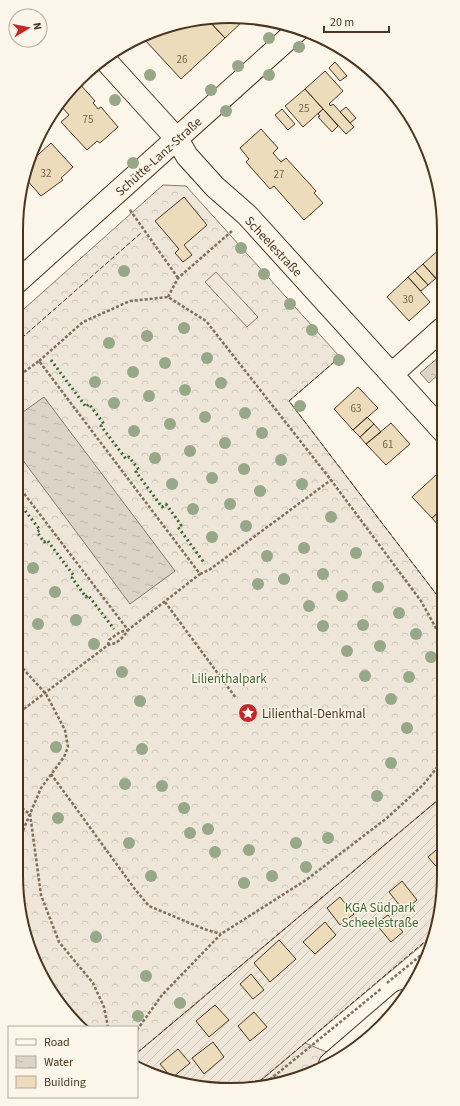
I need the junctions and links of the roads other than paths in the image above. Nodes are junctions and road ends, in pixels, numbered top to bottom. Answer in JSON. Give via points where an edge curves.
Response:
{"nodes":[{"id":1,"x":294,"y":33,"type":"edge"},
{"id":2,"x":108,"y":63,"type":"edge"},
{"id":3,"x":177,"y":139,"type":"junction"},
{"id":4,"x":23,"y":277,"type":"edge"},
{"id":5,"x":437,"y":333,"type":"edge"},
{"id":6,"x":392,"y":374,"type":"junction"},
{"id":7,"x":437,"y":424,"type":"edge"}],
"edges":[{"from":1,"to":3,"type":"street","name":"Schütte-Lanz-Straße"},
{"from":2,"to":3,"type":"street","name":"Scheelestraße"},
{"from":3,"to":4,"type":"street","name":"Schütte-Lanz-Straße"},
{"from":3,"to":6,"type":"street","name":"Scheelestraße","via":[[186,156],[215,187],[247,215]]},
{"from":5,"to":6,"type":"street"},
{"from":6,"to":7,"type":"street","name":"Scheelestraße"}]}
